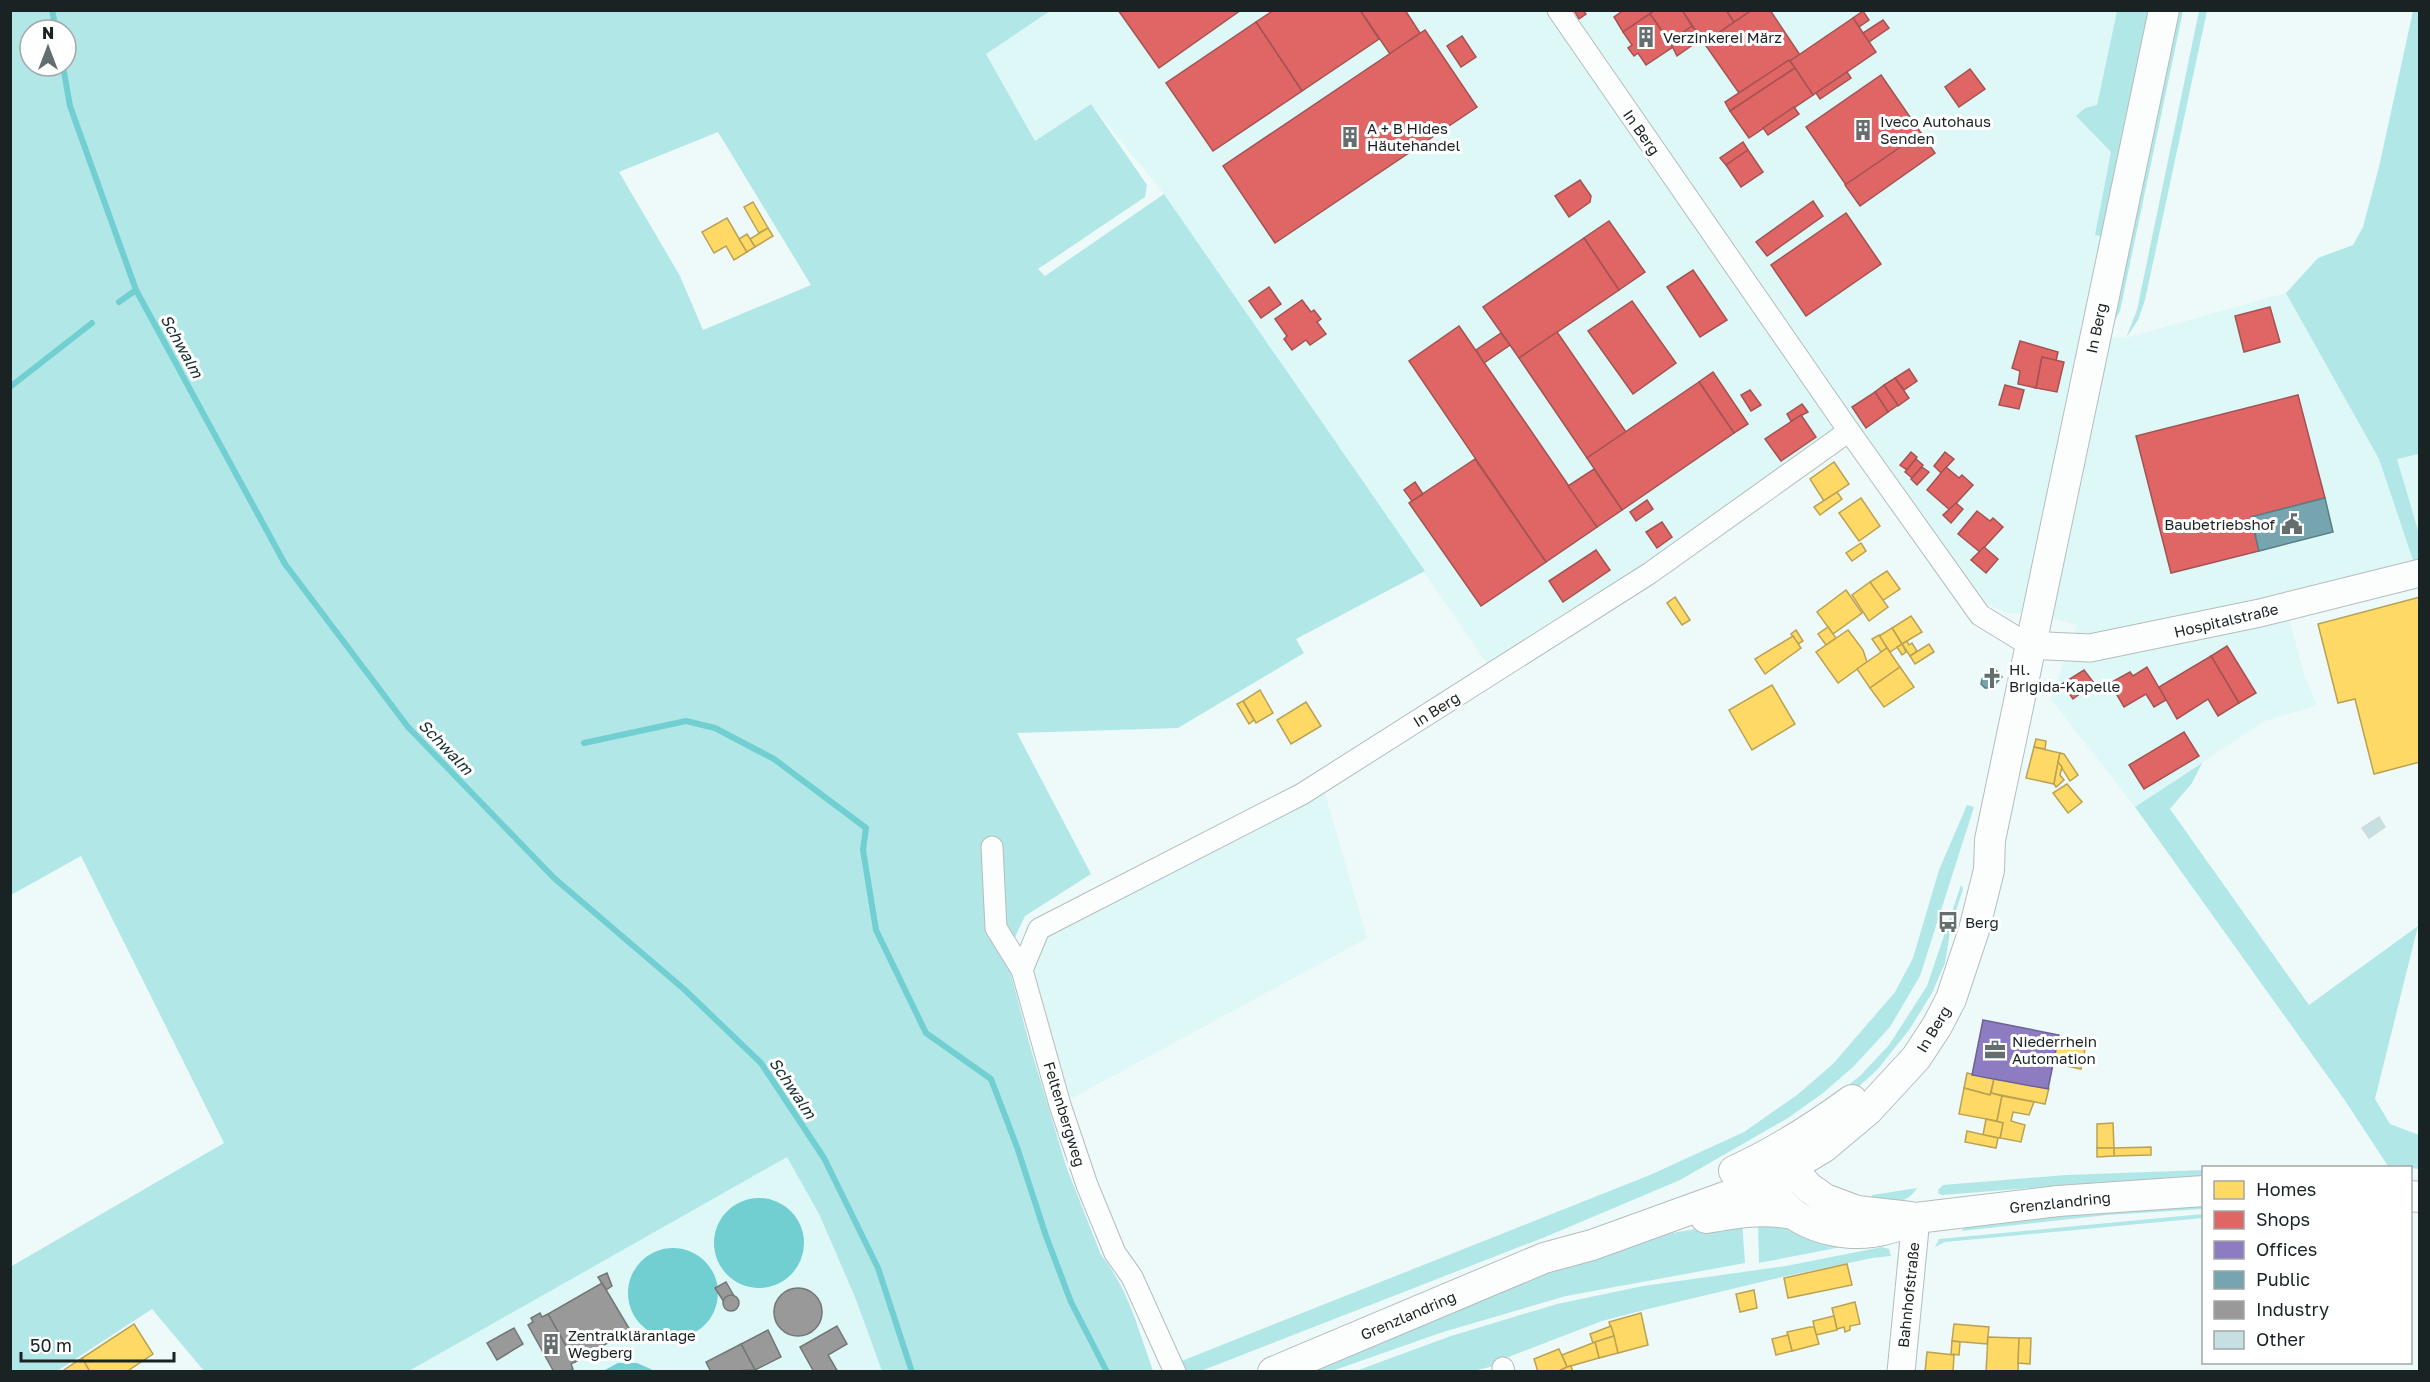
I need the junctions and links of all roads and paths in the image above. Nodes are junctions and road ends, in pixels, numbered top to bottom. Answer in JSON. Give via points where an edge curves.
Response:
{"nodes":[{"id":1,"x":1558,"y":10,"type":"edge"},
{"id":2,"x":2164,"y":10,"type":"edge"},
{"id":3,"x":1849,"y":431,"type":"junction"},
{"id":4,"x":2420,"y":573,"type":"edge"},
{"id":5,"x":2030,"y":645,"type":"junction"},
{"id":6,"x":992,"y":847,"type":"dead end"},
{"id":7,"x":1022,"y":970,"type":"junction"},
{"id":8,"x":1777,"y":1165,"type":"junction"},
{"id":9,"x":2202,"y":1191,"type":"edge"},
{"id":10,"x":1793,"y":1214,"type":"junction"},
{"id":11,"x":1916,"y":1218,"type":"junction"},
{"id":12,"x":1638,"y":1228,"type":"junction"},
{"id":13,"x":1544,"y":1258,"type":"junction"},
{"id":14,"x":1175,"y":1371,"type":"edge"},
{"id":15,"x":1273,"y":1371,"type":"edge"},
{"id":16,"x":1901,"y":1371,"type":"edge"}],
"edges":[{"from":1,"to":3,"type":"street","name":"In Berg"},
{"from":2,"to":5,"type":"main road","name":"In Berg"},
{"from":3,"to":5,"type":"street","name":"In Berg","via":[[1980,615]]},
{"from":3,"to":7,"type":"street","name":"In Berg","via":[[1650,573],[1302,794],[1039,929]]},
{"from":4,"to":5,"type":"street","name":"Hospitalstraße","via":[[2155,636],[2090,648]]},
{"from":5,"to":8,"type":"main road","name":"In Berg","via":[[1990,840],[1989,870],[1951,999],[1916,1058],[1868,1110],[1824,1147]]},
{"from":6,"to":7,"type":"street","name":"Feltenbergweg","via":[[996,928]]},
{"from":7,"to":14,"type":"street","name":"Feltenbergweg","via":[[1087,1185],[1115,1253],[1132,1277]]},
{"from":8,"to":10,"type":"main road","name":"Grenzlandring","via":[[1774,1190]]},
{"from":8,"to":11,"type":"main road","name":"Grenzlandring","via":[[1835,1204]]},
{"from":8,"to":12,"type":"main road","name":"Grenzlandring","via":[[1744,1190]]},
{"from":8,"to":13,"type":"main road","name":"Grenzlandring","via":[[1736,1171],[1568,1243]]},
{"from":9,"to":11,"type":"main road","name":"Grenzlandring","via":[[2058,1201]]},
{"from":10,"to":11,"type":"main road","name":"Grenzlandring","via":[[1821,1227],[1854,1233],[1896,1227]]},
{"from":10,"to":12,"type":"main road","via":[[1748,1211]]},
{"from":11,"to":16,"type":"street","name":"Bahnhofstraße"},
{"from":12,"to":13,"type":"main road","name":"Grenzlandring"},
{"from":13,"to":15,"type":"main road","name":"Grenzlandring"}]}
